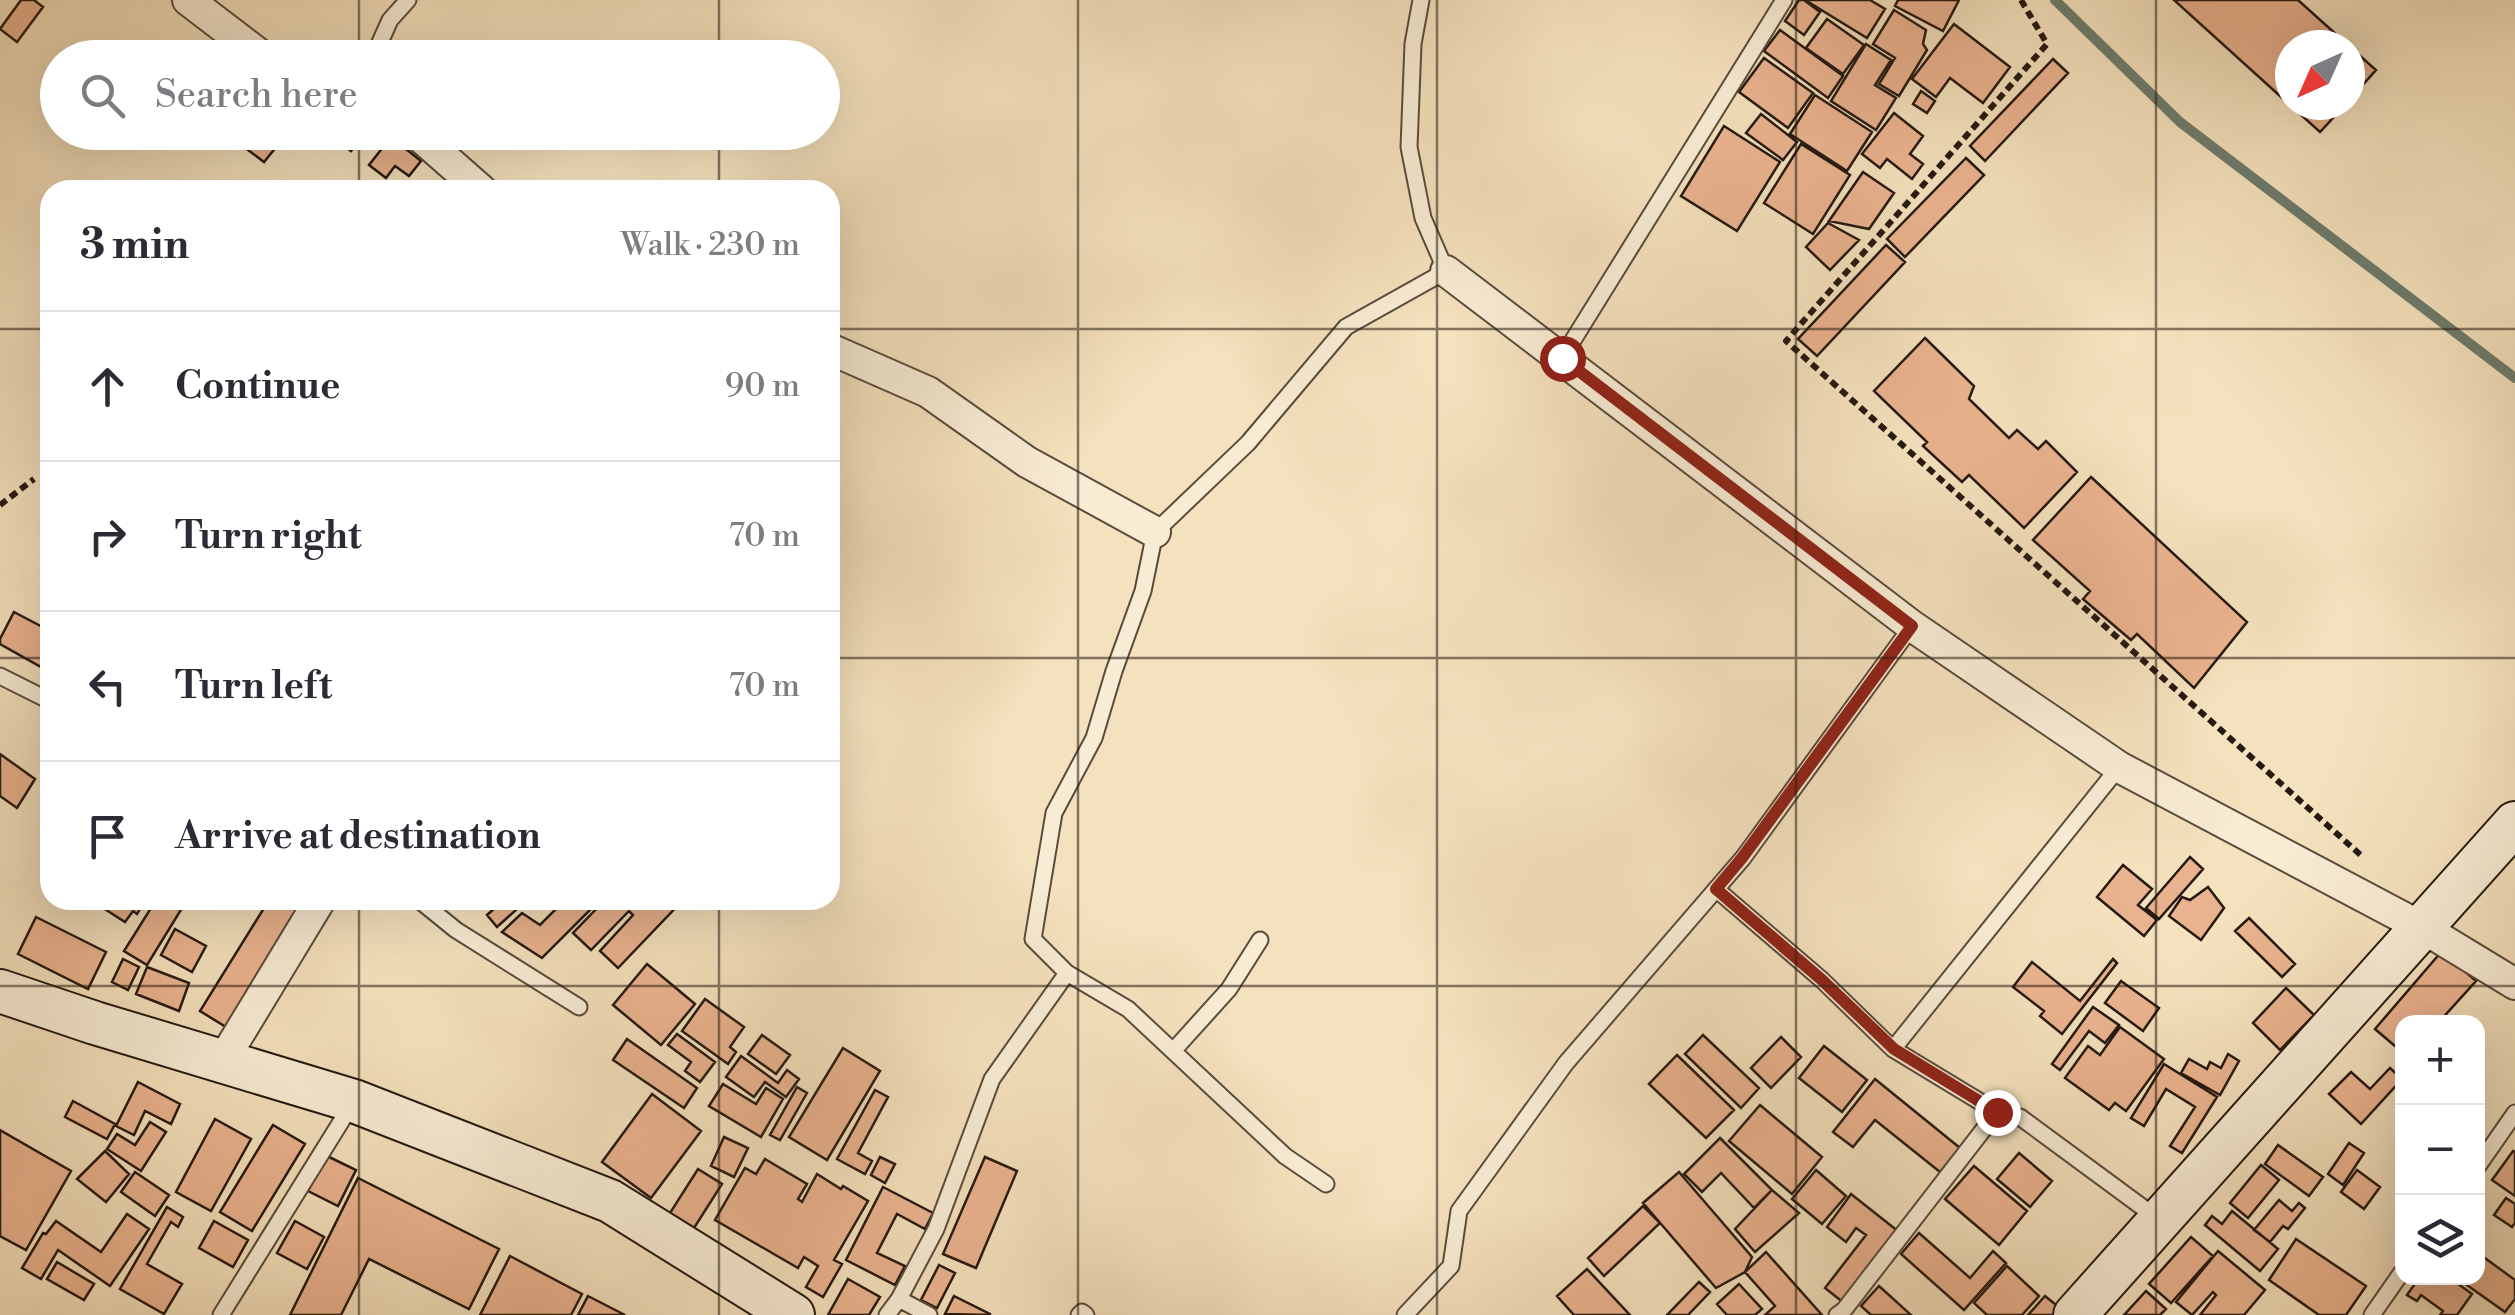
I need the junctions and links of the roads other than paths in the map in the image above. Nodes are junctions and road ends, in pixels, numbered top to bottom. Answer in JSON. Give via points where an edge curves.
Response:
{"nodes":[{"id":1,"x":188,"y":0,"type":"edge"},
{"id":2,"x":408,"y":0,"type":"edge"},
{"id":3,"x":1421,"y":0,"type":"edge"},
{"id":4,"x":1784,"y":0,"type":"edge"},
{"id":5,"x":240,"y":40,"type":"edge"},
{"id":6,"x":381,"y":40,"type":"edge"},
{"id":7,"x":435,"y":150,"type":"edge"},
{"id":8,"x":470,"y":180,"type":"edge"},
{"id":9,"x":1446,"y":271,"type":"junction"},
{"id":10,"x":840,"y":353,"type":"edge"},
{"id":11,"x":1562,"y":358,"type":"junction"},
{"id":12,"x":1154,"y":532,"type":"junction"},
{"id":13,"x":1912,"y":626,"type":"junction"},
{"id":14,"x":0,"y":676,"type":"edge"},
{"id":15,"x":40,"y":696,"type":"edge"},
{"id":16,"x":2119,"y":768,"type":"junction"},
{"id":17,"x":2515,"y":823,"type":"edge"},
{"id":18,"x":1716,"y":889,"type":"junction"},
{"id":19,"x":314,"y":910,"type":"edge"},
{"id":20,"x":431,"y":910,"type":"edge"},
{"id":21,"x":2423,"y":928,"type":"junction"},
{"id":22,"x":1260,"y":940,"type":"dead end"},
{"id":23,"x":1067,"y":973,"type":"junction"},
{"id":24,"x":2515,"y":984,"type":"edge"},
{"id":25,"x":0,"y":992,"type":"edge"},
{"id":26,"x":579,"y":1007,"type":"dead end"},
{"id":27,"x":1894,"y":1049,"type":"junction"},
{"id":28,"x":1173,"y":1051,"type":"junction"},
{"id":29,"x":223,"y":1060,"type":"junction"},
{"id":30,"x":354,"y":1101,"type":"junction"},
{"id":31,"x":1997,"y":1112,"type":"junction"},
{"id":32,"x":2515,"y":1113,"type":"edge"},
{"id":33,"x":2485,"y":1156,"type":"edge"},
{"id":34,"x":1326,"y":1184,"type":"dead end"},
{"id":35,"x":2160,"y":1220,"type":"junction"},
{"id":36,"x":2395,"y":1282,"type":"edge"},
{"id":37,"x":899,"y":1299,"type":"junction"},
{"id":38,"x":221,"y":1315,"type":"edge"},
{"id":39,"x":793,"y":1315,"type":"edge"},
{"id":40,"x":887,"y":1315,"type":"edge"},
{"id":41,"x":929,"y":1315,"type":"edge"},
{"id":42,"x":1404,"y":1315,"type":"edge"},
{"id":43,"x":1837,"y":1315,"type":"edge"},
{"id":44,"x":2075,"y":1315,"type":"edge"},
{"id":45,"x":2372,"y":1315,"type":"edge"}],
"edges":[{"from":1,"to":5,"type":"street"},
{"from":2,"to":6,"type":"lane"},
{"from":3,"to":9,"type":"lane","via":[[1409,147],[1423,218]]},
{"from":4,"to":11,"type":"lane"},
{"from":7,"to":8,"type":"street"},
{"from":9,"to":11,"type":"street"},
{"from":9,"to":12,"type":"lane","via":[[1346,327],[1248,442]]},
{"from":10,"to":12,"type":"street","via":[[928,392],[1027,462]]},
{"from":11,"to":13,"type":"street"},
{"from":12,"to":23,"type":"lane","via":[[1143,591],[1094,738],[1054,813],[1032,939]]},
{"from":13,"to":16,"type":"street"},
{"from":13,"to":18,"type":"lane"},
{"from":14,"to":15,"type":"lane"},
{"from":16,"to":21,"type":"street"},
{"from":16,"to":27,"type":"lane"},
{"from":17,"to":21,"type":"street"},
{"from":18,"to":27,"type":"lane"},
{"from":18,"to":42,"type":"lane","via":[[1566,1063],[1460,1210],[1451,1266]]},
{"from":19,"to":29,"type":"street"},
{"from":20,"to":26,"type":"lane"},
{"from":21,"to":24,"type":"street"},
{"from":21,"to":35,"type":"street"},
{"from":22,"to":28,"type":"lane","via":[[1228,989]]},
{"from":23,"to":28,"type":"lane","via":[[1128,1009]]},
{"from":23,"to":37,"type":"lane","via":[[992,1079],[936,1229]]},
{"from":25,"to":29,"type":"street"},
{"from":27,"to":31,"type":"lane"},
{"from":28,"to":34,"type":"lane","via":[[1284,1156]]},
{"from":29,"to":30,"type":"street"},
{"from":30,"to":38,"type":"lane"},
{"from":30,"to":39,"type":"street","via":[[610,1202]]},
{"from":31,"to":35,"type":"lane","via":[[2020,1117]]},
{"from":31,"to":43,"type":"lane"},
{"from":32,"to":33,"type":"lane"},
{"from":35,"to":44,"type":"street"},
{"from":36,"to":45,"type":"lane"},
{"from":37,"to":40,"type":"lane"},
{"from":37,"to":41,"type":"lane"}]}
